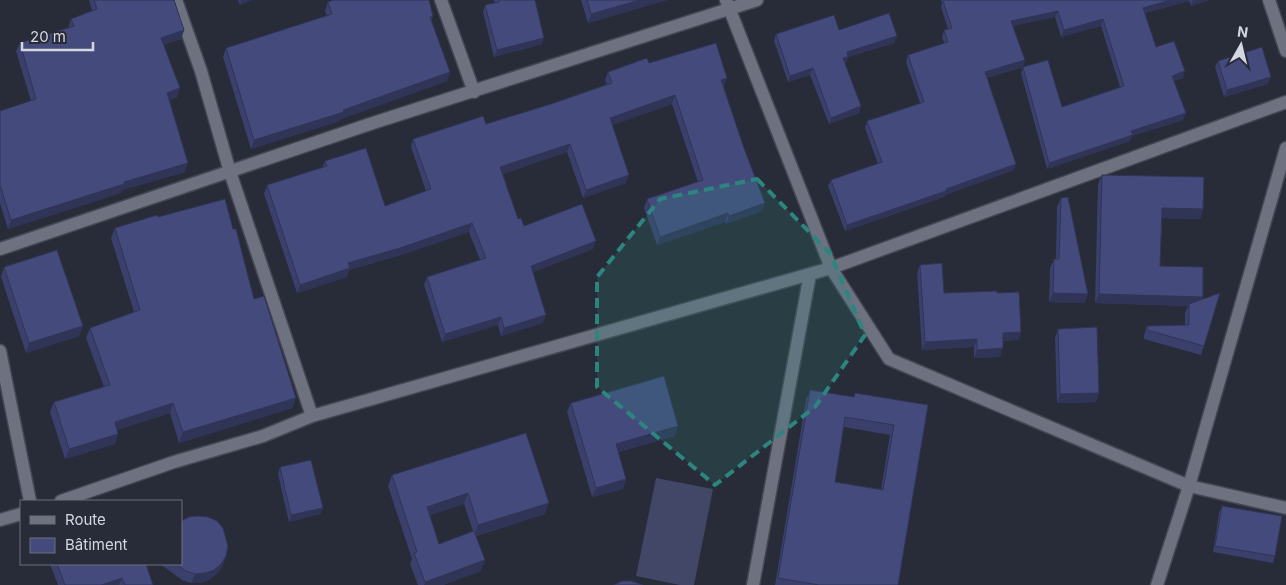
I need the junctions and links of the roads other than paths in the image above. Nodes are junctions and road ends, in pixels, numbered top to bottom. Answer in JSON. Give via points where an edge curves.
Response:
{"nodes":[{"id":1,"x":176,"y":0,"type":"edge"},
{"id":2,"x":441,"y":0,"type":"edge"},
{"id":3,"x":757,"y":0,"type":"edge"},
{"id":4,"x":1270,"y":0,"type":"edge"},
{"id":5,"x":727,"y":4,"type":"edge"},
{"id":6,"x":1286,"y":51,"type":"edge"},
{"id":7,"x":474,"y":92,"type":"junction"},
{"id":8,"x":1286,"y":102,"type":"edge"},
{"id":9,"x":1286,"y":148,"type":"edge"},
{"id":10,"x":230,"y":172,"type":"junction"},
{"id":11,"x":0,"y":249,"type":"edge"},
{"id":12,"x":831,"y":268,"type":"junction"},
{"id":13,"x":810,"y":274,"type":"junction"},
{"id":14,"x":0,"y":351,"type":"edge"},
{"id":15,"x":312,"y":416,"type":"junction"},
{"id":16,"x":1188,"y":486,"type":"junction"},
{"id":17,"x":30,"y":500,"type":"edge"},
{"id":18,"x":64,"y":500,"type":"edge"},
{"id":19,"x":1286,"y":508,"type":"edge"},
{"id":20,"x":20,"y":514,"type":"edge"},
{"id":21,"x":0,"y":520,"type":"edge"},
{"id":22,"x":752,"y":585,"type":"edge"},
{"id":23,"x":1157,"y":585,"type":"edge"}],
"edges":[{"from":1,"to":10,"type":"street","via":[[201,71]]},
{"from":2,"to":7,"type":"street"},
{"from":3,"to":5,"type":"street"},
{"from":4,"to":6,"type":"street"},
{"from":5,"to":7,"type":"street"},
{"from":5,"to":12,"type":"street"},
{"from":7,"to":10,"type":"street"},
{"from":8,"to":12,"type":"street"},
{"from":9,"to":16,"type":"street"},
{"from":10,"to":11,"type":"street"},
{"from":10,"to":15,"type":"street"},
{"from":12,"to":13,"type":"street"},
{"from":12,"to":16,"type":"street","via":[[889,359]]},
{"from":13,"to":15,"type":"street"},
{"from":13,"to":22,"type":"street"},
{"from":14,"to":17,"type":"street"},
{"from":15,"to":18,"type":"street","via":[[263,436]]},
{"from":16,"to":19,"type":"street"},
{"from":16,"to":23,"type":"street"},
{"from":20,"to":21,"type":"street"}]}
